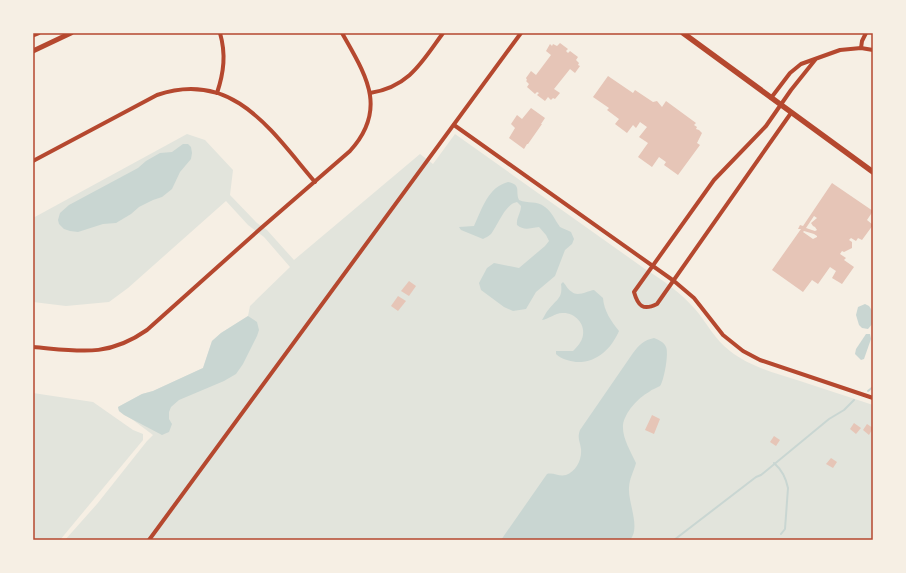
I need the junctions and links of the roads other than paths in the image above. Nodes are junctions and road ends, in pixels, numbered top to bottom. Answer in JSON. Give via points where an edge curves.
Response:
{"nodes":[{"id":1,"x":38,"y":33,"type":"edge"},
{"id":2,"x":70,"y":33,"type":"edge"},
{"id":3,"x":220,"y":33,"type":"edge"},
{"id":4,"x":342,"y":33,"type":"edge"},
{"id":5,"x":444,"y":33,"type":"edge"},
{"id":6,"x":521,"y":33,"type":"edge"},
{"id":7,"x":683,"y":33,"type":"edge"},
{"id":8,"x":866,"y":33,"type":"edge"},
{"id":9,"x":33,"y":35,"type":"edge"},
{"id":10,"x":861,"y":48,"type":"junction"},
{"id":11,"x":873,"y":50,"type":"edge"},
{"id":12,"x":33,"y":51,"type":"edge"},
{"id":13,"x":815,"y":60,"type":"junction"},
{"id":14,"x":217,"y":93,"type":"junction"},
{"id":15,"x":370,"y":93,"type":"junction"},
{"id":16,"x":772,"y":98,"type":"junction"},
{"id":17,"x":781,"y":105,"type":"junction"},
{"id":18,"x":791,"y":113,"type":"junction"},
{"id":19,"x":454,"y":124,"type":"junction"},
{"id":20,"x":33,"y":161,"type":"edge"},
{"id":21,"x":873,"y":172,"type":"edge"},
{"id":22,"x":315,"y":182,"type":"junction"},
{"id":23,"x":653,"y":266,"type":"junction"},
{"id":24,"x":674,"y":281,"type":"junction"},
{"id":25,"x":33,"y":347,"type":"edge"},
{"id":26,"x":873,"y":398,"type":"edge"},
{"id":27,"x":150,"y":540,"type":"edge"}],
"edges":[{"from":1,"to":9,"type":"street"},
{"from":2,"to":12,"type":"street"},
{"from":3,"to":14,"type":"street","via":[[224,54]]},
{"from":4,"to":15,"type":"street","via":[[367,80]]},
{"from":5,"to":15,"type":"street","via":[[411,75],[391,88]]},
{"from":6,"to":19,"type":"street"},
{"from":7,"to":16,"type":"main road"},
{"from":8,"to":10,"type":"street"},
{"from":10,"to":11,"type":"street"},
{"from":10,"to":13,"type":"street","via":[[840,50]]},
{"from":13,"to":16,"type":"street","via":[[801,64],[790,73]]},
{"from":13,"to":17,"type":"street"},
{"from":14,"to":20,"type":"street","via":[[188,89],[172,90],[157,95]]},
{"from":14,"to":22,"type":"street","via":[[236,100],[254,113]]},
{"from":15,"to":22,"type":"street","via":[[369,117],[361,138]]},
{"from":16,"to":17,"type":"main road"},
{"from":17,"to":18,"type":"main road"},
{"from":17,"to":23,"type":"street","via":[[766,126],[714,180]]},
{"from":18,"to":21,"type":"main road"},
{"from":18,"to":24,"type":"street"},
{"from":19,"to":23,"type":"street"},
{"from":19,"to":27,"type":"street"},
{"from":22,"to":25,"type":"street","via":[[136,338],[114,348],[95,351]]},
{"from":23,"to":24,"type":"street"},
{"from":23,"to":24,"type":"street","via":[[634,292],[636,300],[643,307],[649,308],[657,304]]},
{"from":24,"to":26,"type":"street","via":[[694,298],[722,335],[743,351],[760,360]]}]}
